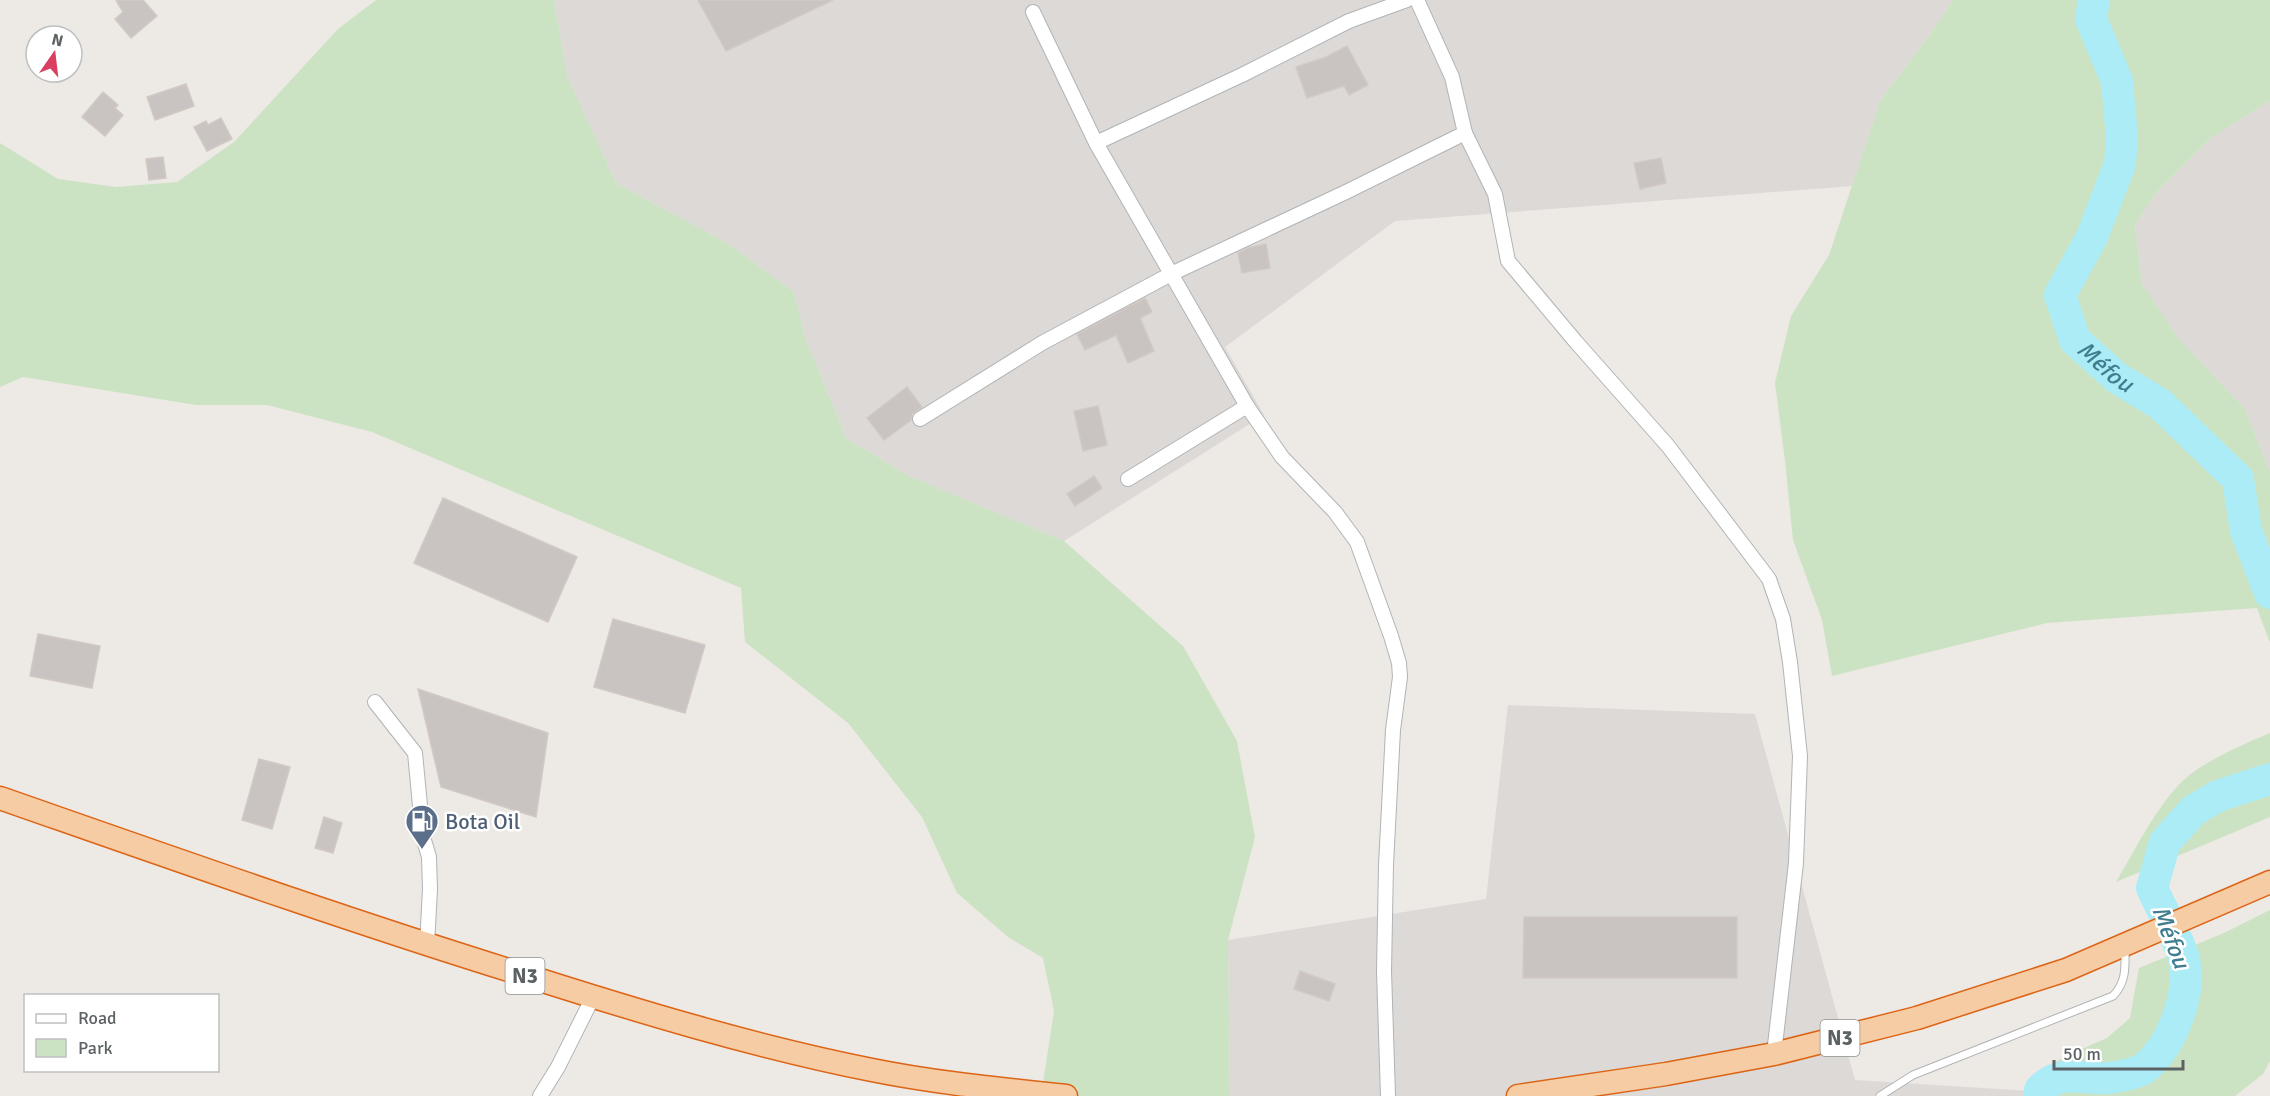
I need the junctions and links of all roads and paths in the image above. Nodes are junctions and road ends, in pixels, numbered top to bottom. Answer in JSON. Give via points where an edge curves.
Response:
{"nodes":[{"id":1,"x":1407,"y":0,"type":"edge"},
{"id":2,"x":1417,"y":0,"type":"edge"},
{"id":3,"x":1033,"y":12,"type":"dead end"},
{"id":4,"x":1466,"y":132,"type":"junction"},
{"id":5,"x":1096,"y":143,"type":"junction"},
{"id":6,"x":1171,"y":274,"type":"junction"},
{"id":7,"x":1247,"y":406,"type":"junction"},
{"id":8,"x":920,"y":419,"type":"dead end"},
{"id":9,"x":1128,"y":479,"type":"dead end"},
{"id":10,"x":375,"y":702,"type":"dead end"},
{"id":11,"x":0,"y":798,"type":"edge"},
{"id":12,"x":2270,"y":882,"type":"edge"},
{"id":13,"x":427,"y":945,"type":"junction"},
{"id":14,"x":2125,"y":946,"type":"junction"},
{"id":15,"x":593,"y":997,"type":"junction"},
{"id":16,"x":1774,"y":1054,"type":"junction"},
{"id":17,"x":540,"y":1096,"type":"edge"},
{"id":18,"x":1066,"y":1096,"type":"edge"},
{"id":19,"x":1388,"y":1096,"type":"edge"},
{"id":20,"x":1518,"y":1096,"type":"edge"},
{"id":21,"x":1880,"y":1096,"type":"edge"}],
"edges":[{"from":1,"to":5,"type":"street","via":[[1349,21]]},
{"from":2,"to":4,"type":"street","via":[[1452,77]]},
{"from":3,"to":5,"type":"street"},
{"from":4,"to":6,"type":"street"},
{"from":4,"to":16,"type":"street","via":[[1495,194],[1508,261],[1668,446],[1769,579],[1783,618],[1800,756],[1796,863]]},
{"from":5,"to":6,"type":"street"},
{"from":6,"to":7,"type":"street"},
{"from":6,"to":8,"type":"street","via":[[1042,344]]},
{"from":7,"to":9,"type":"street"},
{"from":7,"to":19,"type":"street","via":[[1282,457],[1335,512],[1357,543],[1399,663],[1386,865]]},
{"from":10,"to":13,"type":"street","via":[[415,753],[423,837],[429,857]]},
{"from":11,"to":13,"type":"highway","number":"N3"},
{"from":12,"to":14,"type":"highway","number":"N3"},
{"from":13,"to":15,"type":"highway","number":"N3"},
{"from":14,"to":16,"type":"highway","number":"N3","via":[[2066,970],[1917,1018]]},
{"from":14,"to":21,"type":"lane","via":[[2125,974],[2113,996],[1913,1075]]},
{"from":15,"to":17,"type":"street"},
{"from":15,"to":18,"type":"highway","number":"N3","via":[[780,1049],[874,1070]]},
{"from":16,"to":20,"type":"highway","number":"N3"}]}
